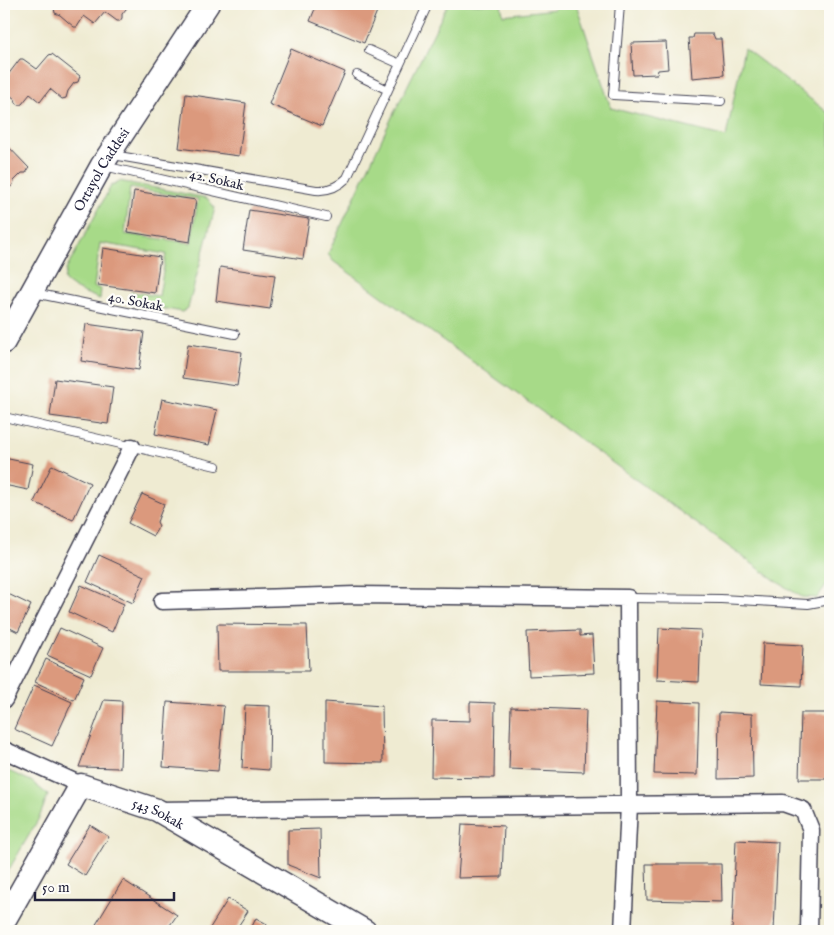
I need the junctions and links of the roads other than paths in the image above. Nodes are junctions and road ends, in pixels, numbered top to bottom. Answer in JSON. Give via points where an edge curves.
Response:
{"nodes":[{"id":1,"x":208,"y":4,"type":"edge"},
{"id":2,"x":428,"y":4,"type":"edge"},
{"id":3,"x":620,"y":4,"type":"edge"},
{"id":4,"x":369,"y":50,"type":"dead end"},
{"id":5,"x":400,"y":64,"type":"junction"},
{"id":6,"x":357,"y":74,"type":"dead end"},
{"id":7,"x":388,"y":90,"type":"junction"},
{"id":8,"x":721,"y":101,"type":"dead end"},
{"id":9,"x":106,"y":160,"type":"junction"},
{"id":10,"x":326,"y":217,"type":"dead end"},
{"id":11,"x":32,"y":292,"type":"junction"},
{"id":12,"x":236,"y":334,"type":"dead end"},
{"id":13,"x":4,"y":342,"type":"edge"},
{"id":14,"x":4,"y":417,"type":"edge"},
{"id":15,"x":132,"y":447,"type":"junction"},
{"id":16,"x":216,"y":466,"type":"dead end"},
{"id":17,"x":628,"y":598,"type":"junction"},
{"id":18,"x":830,"y":600,"type":"edge"},
{"id":19,"x":162,"y":601,"type":"dead end"},
{"id":20,"x":4,"y":700,"type":"edge"},
{"id":21,"x":4,"y":750,"type":"edge"},
{"id":22,"x":81,"y":786,"type":"junction"},
{"id":23,"x":629,"y":804,"type":"junction"},
{"id":24,"x":157,"y":810,"type":"junction"},
{"id":25,"x":4,"y":921,"type":"edge"},
{"id":26,"x":365,"y":931,"type":"edge"},
{"id":27,"x":623,"y":931,"type":"edge"},
{"id":28,"x":809,"y":931,"type":"edge"}],
"edges":[{"from":1,"to":9,"type":"street","name":"Ortayol Caddesi"},
{"from":2,"to":5,"type":"lane"},
{"from":3,"to":8,"type":"lane","via":[[613,95]]},
{"from":4,"to":5,"type":"lane"},
{"from":5,"to":7,"type":"lane"},
{"from":6,"to":7,"type":"lane"},
{"from":7,"to":9,"type":"lane","via":[[347,178],[329,190]]},
{"from":9,"to":10,"type":"lane","name":"42. Sokak"},
{"from":9,"to":11,"type":"street","name":"Ortayol Caddesi"},
{"from":11,"to":12,"type":"lane","name":"40. Sokak"},
{"from":11,"to":13,"type":"street","name":"Ortayol Caddesi"},
{"from":14,"to":15,"type":"lane"},
{"from":15,"to":16,"type":"lane"},
{"from":15,"to":20,"type":"street"},
{"from":17,"to":18,"type":"lane","via":[[808,604]]},
{"from":17,"to":19,"type":"street","via":[[356,594]]},
{"from":17,"to":23,"type":"street"},
{"from":21,"to":22,"type":"street"},
{"from":22,"to":24,"type":"street","name":"543 Sokak"},
{"from":22,"to":25,"type":"street"},
{"from":23,"to":24,"type":"street"},
{"from":23,"to":27,"type":"street"},
{"from":23,"to":28,"type":"street","via":[[783,803],[803,810],[811,830]]},
{"from":24,"to":26,"type":"street","name":"543 Sokak"}]}
